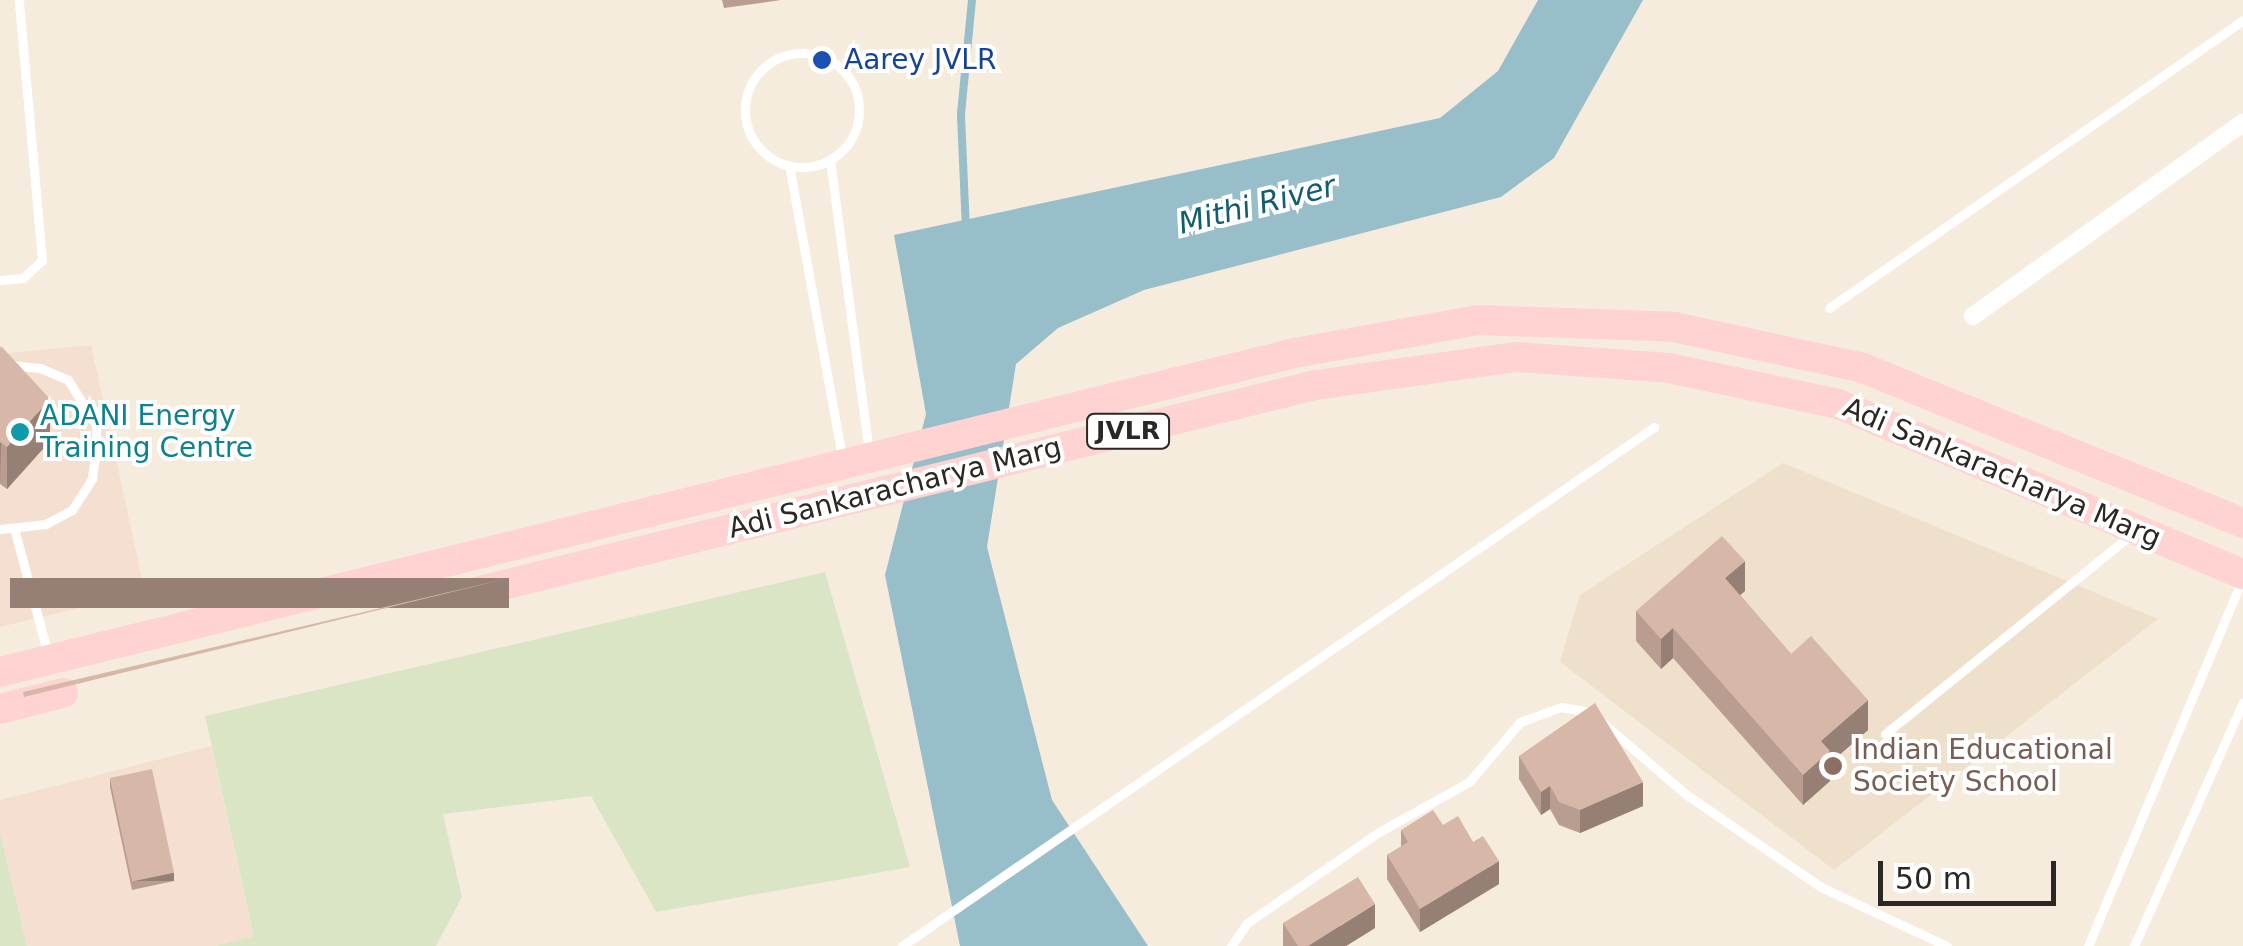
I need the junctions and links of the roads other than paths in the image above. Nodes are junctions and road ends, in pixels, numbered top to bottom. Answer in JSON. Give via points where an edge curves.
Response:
{"nodes":[{"id":1,"x":19,"y":0,"type":"edge"},
{"id":2,"x":2243,"y":20,"type":"edge"},
{"id":3,"x":2243,"y":123,"type":"edge"},
{"id":4,"x":830,"y":160,"type":"junction"},
{"id":5,"x":789,"y":165,"type":"junction"},
{"id":6,"x":0,"y":280,"type":"edge"},
{"id":7,"x":1829,"y":308,"type":"dead end"},
{"id":8,"x":1973,"y":316,"type":"dead end"},
{"id":9,"x":0,"y":364,"type":"edge"},
{"id":10,"x":1654,"y":427,"type":"dead end"},
{"id":11,"x":856,"y":461,"type":"junction"},
{"id":12,"x":2243,"y":524,"type":"edge"},
{"id":13,"x":14,"y":528,"type":"junction"},
{"id":14,"x":0,"y":529,"type":"edge"},
{"id":15,"x":2138,"y":529,"type":"junction"},
{"id":16,"x":2243,"y":576,"type":"edge"},
{"id":17,"x":443,"y":600,"type":"edge"},
{"id":18,"x":49,"y":660,"type":"junction"},
{"id":19,"x":0,"y":672,"type":"edge"},
{"id":20,"x":96,"y":685,"type":"edge"},
{"id":21,"x":2243,"y":702,"type":"edge"},
{"id":22,"x":0,"y":709,"type":"edge"},
{"id":23,"x":1885,"y":734,"type":"dead end"},
{"id":24,"x":903,"y":945,"type":"edge"},
{"id":25,"x":1231,"y":946,"type":"edge"},
{"id":26,"x":1947,"y":946,"type":"edge"},
{"id":27,"x":2088,"y":946,"type":"edge"},
{"id":28,"x":2134,"y":946,"type":"edge"}],
"edges":[{"from":1,"to":6,"type":"lane","via":[[42,260],[23,278]]},
{"from":2,"to":7,"type":"lane"},
{"from":3,"to":8,"type":"street"},
{"from":4,"to":5,"type":"lane"},
{"from":4,"to":5,"type":"lane","via":[[856,129],[856,89],[829,59],[788,54],[755,78],[745,117],[764,153]]},
{"from":4,"to":11,"type":"lane"},
{"from":5,"to":11,"type":"lane"},
{"from":9,"to":13,"type":"lane","via":[[40,368],[68,380],[96,425],[92,479],[72,510],[46,524]]},
{"from":10,"to":24,"type":"lane"},
{"from":11,"to":12,"type":"main road","name":"Adi Sankaracharya Marg","number":"JVLR","via":[[1295,353],[1478,320],[1674,327],[1863,368]]},
{"from":11,"to":18,"type":"main road","name":"Adi Sankaracharya Marg","number":"JVLR"},
{"from":13,"to":14,"type":"lane"},
{"from":13,"to":18,"type":"lane"},
{"from":15,"to":16,"type":"main road","name":"Adi Sankaracharya Marg","number":"JVLR"},
{"from":15,"to":17,"type":"main road","name":"Adi Sankaracharya Marg","number":"JVLR","via":[[1838,404],[1669,368],[1517,357],[1314,385]]},
{"from":15,"to":23,"type":"lane"},
{"from":16,"to":27,"type":"lane"},
{"from":18,"to":19,"type":"main road","name":"Adi Sankaracharya Marg","number":"JVLR"},
{"from":20,"to":22,"type":"main road"},
{"from":21,"to":28,"type":"lane"},
{"from":25,"to":26,"type":"lane","via":[[1248,923],[1379,832],[1470,782],[1520,722],[1561,707],[1590,712],[1687,796],[1821,888]]}]}
